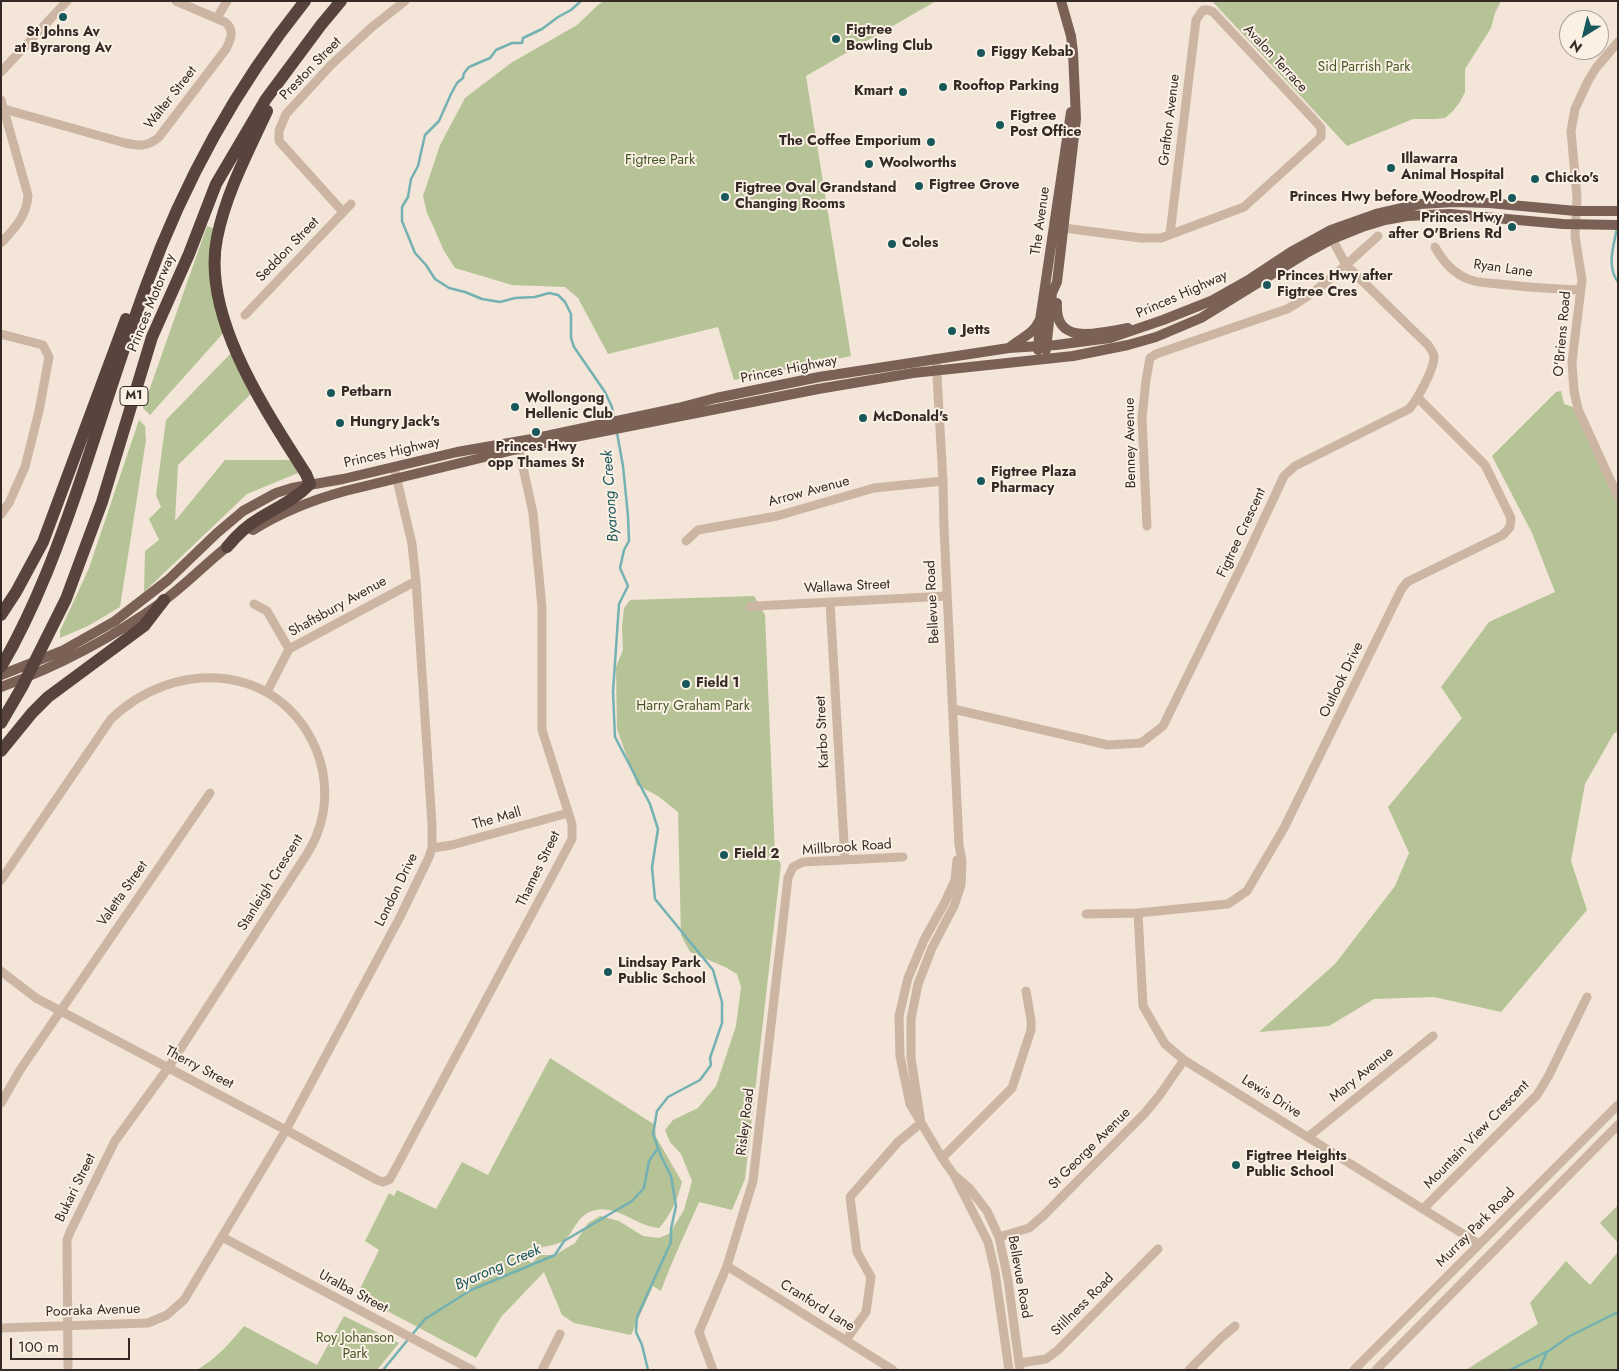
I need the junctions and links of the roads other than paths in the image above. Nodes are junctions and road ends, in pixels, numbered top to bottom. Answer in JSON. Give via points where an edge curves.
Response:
{"nodes":[{"id":1,"x":67,"y":1,"type":"edge"},
{"id":2,"x":176,"y":1,"type":"edge"},
{"id":3,"x":227,"y":1,"type":"edge"},
{"id":4,"x":305,"y":1,"type":"edge"},
{"id":5,"x":341,"y":1,"type":"edge"},
{"id":6,"x":405,"y":1,"type":"edge"},
{"id":7,"x":1060,"y":1,"type":"edge"},
{"id":8,"x":1203,"y":10,"type":"joint"},
{"id":9,"x":217,"y":18,"type":"junction"},
{"id":10,"x":1618,"y":42,"type":"edge"},
{"id":11,"x":1,"y":72,"type":"edge"},
{"id":12,"x":282,"y":77,"type":"junction"},
{"id":13,"x":1075,"y":87,"type":"junction"},
{"id":14,"x":2,"y":104,"type":"edge"},
{"id":15,"x":182,"y":197,"type":"junction"},
{"id":16,"x":351,"y":204,"type":"dead end"},
{"id":17,"x":1576,"y":211,"type":"junction"},
{"id":18,"x":1618,"y":211,"type":"edge"},
{"id":19,"x":343,"y":212,"type":"junction"},
{"id":20,"x":1575,"y":225,"type":"junction"},
{"id":21,"x":1618,"y":225,"type":"edge"},
{"id":22,"x":1064,"y":228,"type":"junction"},
{"id":23,"x":1170,"y":234,"type":"junction"},
{"id":24,"x":1378,"y":236,"type":"dead end"},
{"id":25,"x":1332,"y":239,"type":"junction"},
{"id":26,"x":1,"y":243,"type":"edge"},
{"id":27,"x":1435,"y":247,"type":"dead end"},
{"id":28,"x":1346,"y":265,"type":"junction"},
{"id":29,"x":1057,"y":282,"type":"junction"},
{"id":30,"x":1581,"y":290,"type":"junction"},
{"id":31,"x":245,"y":315,"type":"dead end"},
{"id":32,"x":1040,"y":320,"type":"junction"},
{"id":33,"x":1163,"y":320,"type":"junction"},
{"id":34,"x":1,"y":334,"type":"edge"},
{"id":35,"x":1042,"y":345,"type":"junction"},
{"id":36,"x":1009,"y":348,"type":"junction"},
{"id":37,"x":936,"y":358,"type":"junction"},
{"id":38,"x":1042,"y":359,"type":"junction"},
{"id":39,"x":937,"y":371,"type":"junction"},
{"id":40,"x":1418,"y":398,"type":"junction"},
{"id":41,"x":628,"y":422,"type":"junction"},
{"id":42,"x":606,"y":427,"type":"junction"},
{"id":43,"x":519,"y":449,"type":"junction"},
{"id":44,"x":395,"y":473,"type":"junction"},
{"id":45,"x":943,"y":481,"type":"junction"},
{"id":46,"x":310,"y":484,"type":"junction"},
{"id":47,"x":1618,"y":497,"type":"edge"},
{"id":48,"x":1,"y":514,"type":"edge"},
{"id":49,"x":1147,"y":526,"type":"dead end"},
{"id":50,"x":686,"y":541,"type":"dead end"},
{"id":51,"x":227,"y":547,"type":"junction"},
{"id":52,"x":416,"y":581,"type":"junction"},
{"id":53,"x":947,"y":596,"type":"junction"},
{"id":54,"x":164,"y":600,"type":"junction"},
{"id":55,"x":830,"y":602,"type":"junction"},
{"id":56,"x":254,"y":604,"type":"dead end"},
{"id":57,"x":750,"y":608,"type":"dead end"},
{"id":58,"x":1,"y":615,"type":"edge"},
{"id":59,"x":289,"y":650,"type":"junction"},
{"id":60,"x":1,"y":666,"type":"edge"},
{"id":61,"x":1,"y":675,"type":"edge"},
{"id":62,"x":1,"y":687,"type":"edge"},
{"id":63,"x":267,"y":692,"type":"junction"},
{"id":64,"x":953,"y":709,"type":"junction"},
{"id":65,"x":1,"y":722,"type":"edge"},
{"id":66,"x":1,"y":752,"type":"edge"},
{"id":67,"x":210,"y":793,"type":"dead end"},
{"id":68,"x":568,"y":813,"type":"junction"},
{"id":69,"x":432,"y":848,"type":"junction"},
{"id":70,"x":903,"y":858,"type":"dead end"},
{"id":71,"x":845,"y":860,"type":"junction"},
{"id":72,"x":793,"y":867,"type":"joint"},
{"id":73,"x":1,"y":880,"type":"edge"},
{"id":74,"x":1138,"y":913,"type":"junction"},
{"id":75,"x":1086,"y":914,"type":"dead end"},
{"id":76,"x":1,"y":971,"type":"edge"},
{"id":77,"x":1026,"y":990,"type":"dead end"},
{"id":78,"x":1587,"y":997,"type":"dead end"},
{"id":79,"x":60,"y":1011,"type":"junction"},
{"id":80,"x":1433,"y":1036,"type":"dead end"},
{"id":81,"x":1184,"y":1060,"type":"junction"},
{"id":82,"x":168,"y":1068,"type":"junction"},
{"id":83,"x":1,"y":1103,"type":"edge"},
{"id":84,"x":1618,"y":1105,"type":"edge"},
{"id":85,"x":921,"y":1123,"type":"junction"},
{"id":86,"x":1618,"y":1125,"type":"edge"},
{"id":87,"x":286,"y":1130,"type":"junction"},
{"id":88,"x":1308,"y":1137,"type":"junction"},
{"id":89,"x":942,"y":1158,"type":"junction"},
{"id":90,"x":954,"y":1175,"type":"junction"},
{"id":91,"x":387,"y":1181,"type":"joint"},
{"id":92,"x":1423,"y":1209,"type":"junction"},
{"id":93,"x":222,"y":1237,"type":"junction"},
{"id":94,"x":999,"y":1237,"type":"junction"},
{"id":95,"x":1479,"y":1244,"type":"junction"},
{"id":96,"x":1158,"y":1249,"type":"dead end"},
{"id":97,"x":213,"y":1253,"type":"joint"},
{"id":98,"x":727,"y":1266,"type":"junction"},
{"id":99,"x":68,"y":1326,"type":"junction"},
{"id":100,"x":1235,"y":1326,"type":"dead end"},
{"id":101,"x":1,"y":1328,"type":"edge"},
{"id":102,"x":560,"y":1334,"type":"dead end"},
{"id":103,"x":846,"y":1340,"type":"junction"},
{"id":104,"x":1019,"y":1366,"type":"edge"},
{"id":105,"x":68,"y":1370,"type":"edge"},
{"id":106,"x":472,"y":1370,"type":"edge"},
{"id":107,"x":542,"y":1370,"type":"edge"},
{"id":108,"x":713,"y":1370,"type":"edge"},
{"id":109,"x":893,"y":1370,"type":"edge"},
{"id":110,"x":1009,"y":1370,"type":"edge"},
{"id":111,"x":1189,"y":1370,"type":"edge"},
{"id":112,"x":1354,"y":1370,"type":"edge"},
{"id":113,"x":1376,"y":1370,"type":"edge"}],
"edges":[{"from":1,"to":11,"type":"street"},
{"from":2,"to":9,"type":"street"},
{"from":3,"to":9,"type":"street"},
{"from":4,"to":15,"type":"highway","name":"Princes Motorway","number":"M1","via":[[224,119]]},
{"from":5,"to":12,"type":"highway","name":"Princes Motorway","number":"M1"},
{"from":6,"to":19,"type":"street","name":"Preston Street","via":[[331,65],[286,114],[279,132],[279,141]]},
{"from":7,"to":13,"type":"main road","name":"The Avenue","via":[[1071,36]]},
{"from":8,"to":23,"type":"street","name":"Grafton Avenue","via":[[1196,20]]},
{"from":8,"to":23,"type":"street","name":"Avalon Terrace","via":[[1213,12],[1317,122],[1322,133],[1244,207]]},
{"from":9,"to":14,"type":"street","name":"Walter Street","via":[[229,25],[230,42],[159,137],[150,144],[125,143]]},
{"from":10,"to":17,"type":"street","name":"O'Briens Road","via":[[1596,68],[1575,109],[1570,131]]},
{"from":12,"to":46,"type":"highway","via":[[230,191],[216,240],[215,266],[221,308],[230,337]]},
{"from":12,"to":65,"type":"highway","name":"Princes Motorway","number":"M1","via":[[216,184],[152,337],[102,502],[66,599],[27,680]]},
{"from":13,"to":22,"type":"main road","name":"The Avenue","via":[[1075,135]]},
{"from":13,"to":32,"type":"main road","name":"The Avenue"},
{"from":14,"to":26,"type":"street","via":[[28,202],[22,218]]},
{"from":15,"to":58,"type":"highway","via":[[148,259],[43,542]]},
{"from":15,"to":60,"type":"highway","name":"Princes Motorway","number":"M1","via":[[146,285],[60,540],[18,636]]},
{"from":16,"to":19,"type":"street","name":"Seddon Street"},
{"from":17,"to":18,"type":"main road","name":"Princes Highway"},
{"from":17,"to":20,"type":"street","name":"O'Briens Road"},
{"from":17,"to":33,"type":"main road","name":"Princes Highway","via":[[1454,202],[1420,204],[1376,214],[1317,237],[1229,291]]},
{"from":19,"to":31,"type":"street","name":"Seddon Street"},
{"from":20,"to":21,"type":"main road","name":"Princes Highway"},
{"from":20,"to":25,"type":"main road","name":"Princes Highway","via":[[1466,215],[1420,215],[1385,220]]},
{"from":20,"to":30,"type":"street","name":"O'Briens Road"},
{"from":22,"to":23,"type":"street","via":[[1152,239]]},
{"from":22,"to":29,"type":"main road","name":"The Avenue"},
{"from":24,"to":28,"type":"street"},
{"from":25,"to":28,"type":"street","name":"Figtree Crescent"},
{"from":25,"to":38,"type":"main road","name":"Princes Highway","via":[[1214,311],[1181,327],[1111,350]]},
{"from":27,"to":30,"type":"street","name":"Ryan Lane","via":[[1449,266],[1468,280]]},
{"from":28,"to":40,"type":"street","name":"Figtree Crescent","via":[[1434,354]]},
{"from":28,"to":49,"type":"street","name":"Benney Avenue","via":[[1306,299],[1287,309],[1156,354],[1149,361],[1142,418]]},
{"from":29,"to":33,"type":"main road","via":[[1057,319],[1070,332],[1105,331]]},
{"from":29,"to":35,"type":"main road","name":"The Avenue"},
{"from":30,"to":47,"type":"street","name":"O'Briens Road","via":[[1572,362],[1574,391],[1578,409]]},
{"from":32,"to":35,"type":"main road","name":"The Avenue"},
{"from":32,"to":36,"type":"main road","via":[[1034,330]]},
{"from":33,"to":35,"type":"main road","name":"Princes Highway","via":[[1110,338]]},
{"from":34,"to":48,"type":"street","via":[[43,345],[49,357],[26,467]]},
{"from":35,"to":36,"type":"main road","name":"Princes Highway"},
{"from":35,"to":38,"type":"main road","name":"The Avenue"},
{"from":36,"to":37,"type":"main road","name":"Princes Highway"},
{"from":37,"to":39,"type":"street","name":"Bellevue Road"},
{"from":37,"to":41,"type":"main road","name":"Princes Highway","via":[[716,398]]},
{"from":38,"to":39,"type":"main road","name":"Princes Highway"},
{"from":39,"to":41,"type":"main road","name":"Princes Highway"},
{"from":39,"to":45,"type":"street","name":"Bellevue Road"},
{"from":40,"to":64,"type":"street","name":"Figtree Crescent","via":[[1409,409],[1295,466],[1284,476],[1163,726],[1141,743],[1108,745]]},
{"from":40,"to":74,"type":"street","name":"Outlook Drive","via":[[1485,465],[1512,518],[1510,527],[1503,535],[1407,582],[1401,590],[1284,828],[1247,891],[1228,904]]},
{"from":41,"to":42,"type":"main road","name":"Princes Highway"},
{"from":42,"to":43,"type":"main road","name":"Princes Highway"},
{"from":42,"to":44,"type":"main road","name":"Princes Highway","via":[[457,452]]},
{"from":43,"to":44,"type":"main road","name":"Princes Highway"},
{"from":43,"to":68,"type":"street","name":"Thames Street","via":[[532,513],[542,607],[542,730]]},
{"from":44,"to":46,"type":"main road","name":"Princes Highway"},
{"from":44,"to":51,"type":"main road","name":"Princes Highway","via":[[296,507]]},
{"from":44,"to":52,"type":"street","name":"London Drive","via":[[412,544]]},
{"from":45,"to":50,"type":"street","name":"Arrow Avenue","via":[[874,488],[777,516],[698,530]]},
{"from":45,"to":53,"type":"street","name":"Bellevue Road"},
{"from":46,"to":51,"type":"highway","via":[[300,494],[258,519]]},
{"from":46,"to":61,"type":"main road","name":"Princes Highway","via":[[276,493],[243,511],[156,591],[115,621],[62,651]]},
{"from":51,"to":54,"type":"main road","name":"Princes Highway"},
{"from":52,"to":59,"type":"street","name":"Shaftsbury Avenue"},
{"from":52,"to":69,"type":"street","name":"London Drive"},
{"from":53,"to":55,"type":"street","name":"Wallawa Street"},
{"from":53,"to":64,"type":"street","name":"Bellevue Road"},
{"from":54,"to":62,"type":"main road","name":"Princes Highway","via":[[104,640],[55,666]]},
{"from":54,"to":66,"type":"highway","via":[[144,626],[48,697]]},
{"from":55,"to":57,"type":"street","name":"Wallawa Street"},
{"from":55,"to":71,"type":"street","name":"Karbo Street"},
{"from":56,"to":59,"type":"street","via":[[267,611]]},
{"from":59,"to":63,"type":"street","name":"Shaftsbury Avenue"},
{"from":63,"to":73,"type":"street","name":"Stanleigh Crescent","via":[[226,678],[208,676],[161,686],[124,707],[111,719]]},
{"from":63,"to":82,"type":"street","name":"Stanleigh Crescent","via":[[286,706],[302,725],[319,756],[325,788],[318,834]]},
{"from":64,"to":85,"type":"street","name":"Bellevue Road","via":[[959,845],[955,880],[911,971],[899,1016],[900,1056],[910,1104]]},
{"from":67,"to":79,"type":"street","name":"Valetta Street"},
{"from":68,"to":69,"type":"street","name":"The Mall"},
{"from":68,"to":91,"type":"street","name":"Thames Street","via":[[572,833],[570,845],[395,1173]]},
{"from":69,"to":87,"type":"street","name":"London Drive","via":[[400,917]]},
{"from":70,"to":71,"type":"street","name":"Millbrook Road"},
{"from":71,"to":72,"type":"street","name":"Millbrook Road","via":[[803,862]]},
{"from":72,"to":98,"type":"street","name":"Risley Road","via":[[788,878],[753,1181]]},
{"from":74,"to":75,"type":"street","name":"Outlook Drive"},
{"from":74,"to":81,"type":"street","name":"Lewis Drive","via":[[1143,1006],[1165,1044]]},
{"from":76,"to":79,"type":"street","name":"Therry Street","via":[[36,998]]},
{"from":77,"to":89,"type":"street","via":[[1031,1030],[1012,1088]]},
{"from":78,"to":92,"type":"street","name":"Mountain View Crescent","via":[[1537,1095]]},
{"from":79,"to":82,"type":"street","name":"Therry Street"},
{"from":79,"to":83,"type":"street","name":"Valetta Street"},
{"from":80,"to":88,"type":"street","name":"Mary Avenue"},
{"from":81,"to":88,"type":"street","name":"Lewis Drive"},
{"from":81,"to":94,"type":"street","name":"St George Avenue","via":[[1144,1114],[1043,1216],[1029,1228]]},
{"from":82,"to":87,"type":"street","name":"Therry Street"},
{"from":82,"to":99,"type":"street","name":"Bukari Street","via":[[112,1148],[70,1232],[67,1240]]},
{"from":84,"to":95,"type":"street","name":"Murray Park Road"},
{"from":85,"to":89,"type":"street","name":"Bellevue Road"},
{"from":85,"to":103,"type":"street","via":[[898,1142],[850,1197],[857,1252],[871,1277],[866,1312]]},
{"from":86,"to":113,"type":"street","name":"Murray Park Road"},
{"from":87,"to":91,"type":"street","name":"Therry Street","via":[[377,1180]]},
{"from":87,"to":93,"type":"street","name":"London Drive"},
{"from":88,"to":92,"type":"street","name":"Lewis Drive"},
{"from":89,"to":90,"type":"street","name":"Bellevue Road"},
{"from":90,"to":94,"type":"street","name":"Bellevue Road","via":[[987,1211]]},
{"from":90,"to":110,"type":"street","name":"Bellevue Road","via":[[988,1242]]},
{"from":92,"to":95,"type":"street","name":"Lewis Drive"},
{"from":93,"to":97,"type":"street","name":"London Drive"},
{"from":93,"to":106,"type":"street","name":"Uralba Street"},
{"from":94,"to":104,"type":"street","name":"Bellevue Road"},
{"from":95,"to":112,"type":"street","name":"Murray Park Road"},
{"from":96,"to":104,"type":"street","name":"Stillness Road","via":[[1058,1350],[1046,1359]]},
{"from":97,"to":99,"type":"street","name":"Pooraka Avenue","via":[[184,1300],[167,1315],[148,1323]]},
{"from":98,"to":103,"type":"street","name":"Cranford Lane"},
{"from":98,"to":108,"type":"street","name":"Risley Road","via":[[699,1332]]},
{"from":99,"to":101,"type":"street","name":"Pooraka Avenue"},
{"from":99,"to":105,"type":"street","name":"Bukari Street"},
{"from":100,"to":111,"type":"street"},
{"from":102,"to":107,"type":"street"},
{"from":103,"to":109,"type":"street","name":"Cranford Lane"}]}
